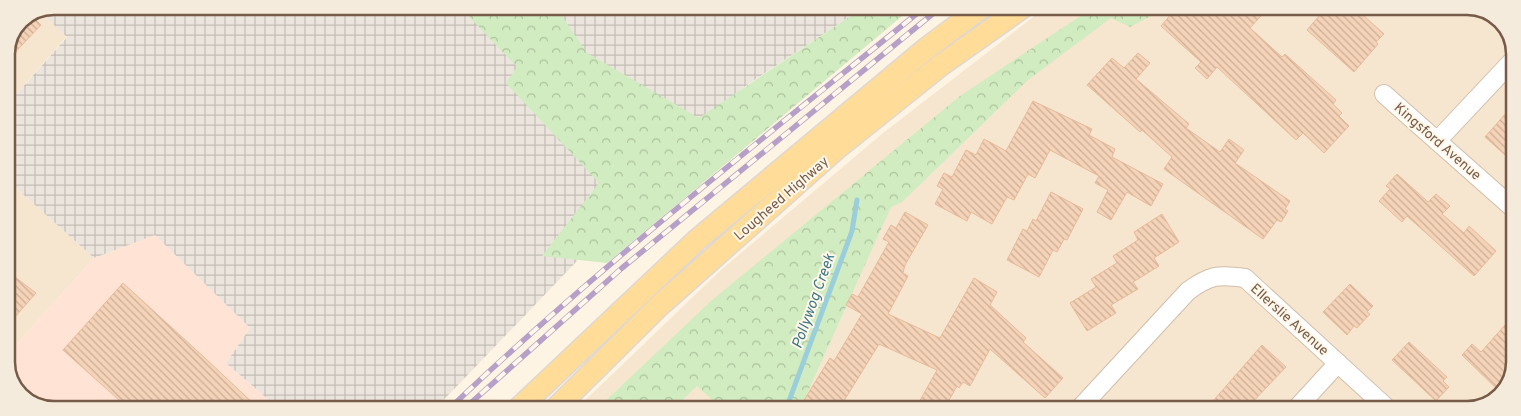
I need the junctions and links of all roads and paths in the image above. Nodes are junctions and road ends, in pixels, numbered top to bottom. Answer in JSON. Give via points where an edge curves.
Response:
{"nodes":[{"id":1,"x":971,"y":15,"type":"edge"},
{"id":2,"x":1011,"y":15,"type":"edge"},
{"id":3,"x":1506,"y":68,"type":"edge"},
{"id":4,"x":1384,"y":94,"type":"dead end"},
{"id":5,"x":1437,"y":141,"type":"junction"},
{"id":6,"x":1506,"y":202,"type":"edge"},
{"id":7,"x":1338,"y":363,"type":"junction"},
{"id":8,"x":526,"y":401,"type":"edge"},
{"id":9,"x":562,"y":401,"type":"edge"},
{"id":10,"x":1086,"y":401,"type":"edge"},
{"id":11,"x":1303,"y":401,"type":"edge"},
{"id":12,"x":1379,"y":401,"type":"edge"}],
"edges":[{"from":1,"to":8,"type":"main road","name":"Lougheed Highway","via":[[927,48],[697,240]]},
{"from":2,"to":9,"type":"main road","name":"Lougheed Highway","via":[[941,64],[836,149],[659,306]]},
{"from":3,"to":5,"type":"street"},
{"from":4,"to":5,"type":"street","name":"Kingsford Avenue"},
{"from":5,"to":6,"type":"street","name":"Kingsford Avenue"},
{"from":7,"to":10,"type":"street","name":"Ellerslie Avenue","via":[[1245,278],[1207,277],[1188,291]]},
{"from":7,"to":11,"type":"street"},
{"from":7,"to":12,"type":"street","name":"Ellerslie Avenue"}]}
